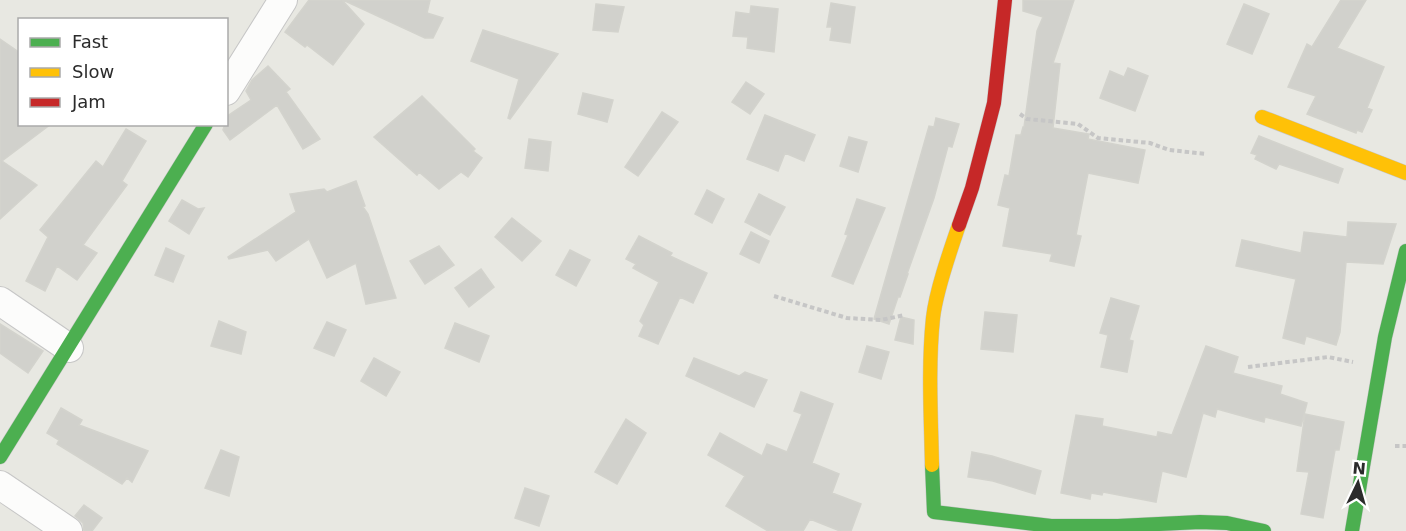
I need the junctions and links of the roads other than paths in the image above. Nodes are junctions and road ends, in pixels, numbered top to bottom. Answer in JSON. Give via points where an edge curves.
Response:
{"nodes":[{"id":1,"x":283,"y":0,"type":"edge"},
{"id":2,"x":1005,"y":0,"type":"edge"},
{"id":3,"x":228,"y":88,"type":"edge"},
{"id":4,"x":1262,"y":117,"type":"dead end"},
{"id":5,"x":205,"y":126,"type":"edge"},
{"id":6,"x":1406,"y":173,"type":"edge"},
{"id":7,"x":1406,"y":251,"type":"edge"},
{"id":8,"x":0,"y":301,"type":"edge"},
{"id":9,"x":69,"y":348,"type":"junction"},
{"id":10,"x":0,"y":457,"type":"edge"},
{"id":11,"x":0,"y":486,"type":"edge"},
{"id":12,"x":934,"y":522,"type":"edge"},
{"id":13,"x":68,"y":531,"type":"edge"},
{"id":14,"x":1264,"y":531,"type":"edge"},
{"id":15,"x":1352,"y":531,"type":"edge"}],
"edges":[{"from":1,"to":3,"type":"street"},
{"from":2,"to":12,"type":"street","via":[[994,103],[933,316],[930,393]]},
{"from":4,"to":6,"type":"street"},
{"from":5,"to":9,"type":"street"},
{"from":7,"to":15,"type":"street","via":[[1385,337]]},
{"from":8,"to":9,"type":"street"},
{"from":9,"to":10,"type":"street"},
{"from":11,"to":13,"type":"street"},
{"from":12,"to":14,"type":"street","via":[[1118,526],[1200,522]]}]}
